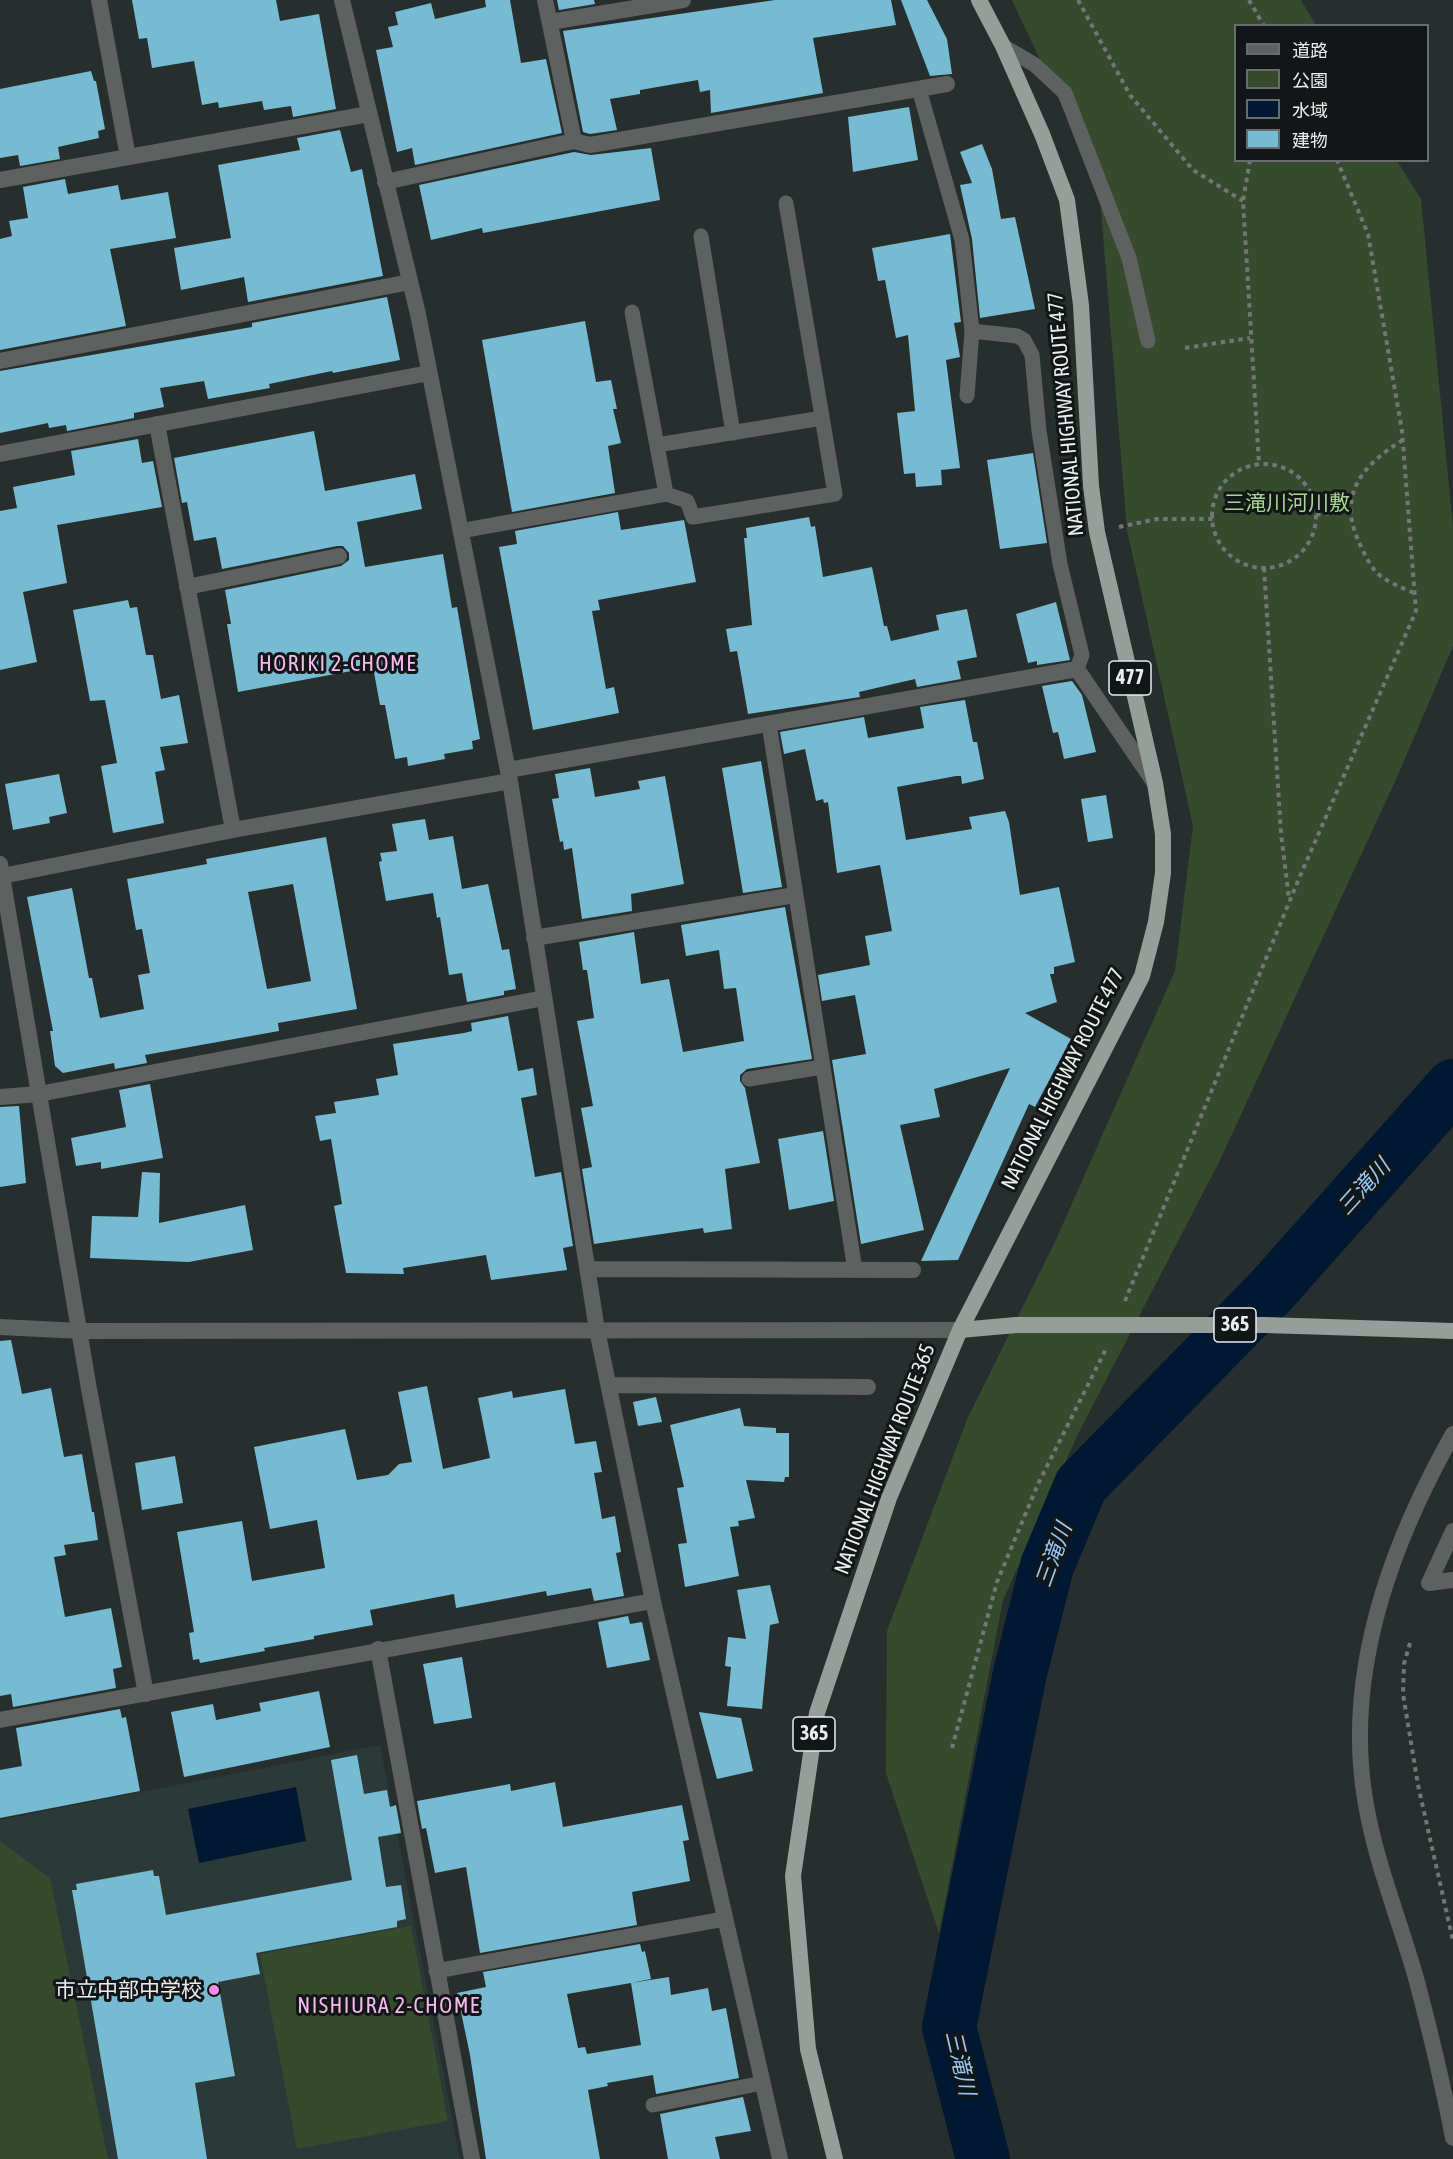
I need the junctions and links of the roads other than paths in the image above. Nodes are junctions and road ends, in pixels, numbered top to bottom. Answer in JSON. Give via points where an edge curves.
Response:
{"nodes":[{"id":1,"x":99,"y":0,"type":"edge"},
{"id":2,"x":343,"y":0,"type":"edge"},
{"id":3,"x":545,"y":0,"type":"edge"},
{"id":4,"x":683,"y":0,"type":"edge"},
{"id":5,"x":978,"y":0,"type":"edge"},
{"id":6,"x":550,"y":22,"type":"junction"},
{"id":7,"x":1003,"y":46,"type":"junction"},
{"id":8,"x":948,"y":84,"type":"dead end"},
{"id":9,"x":920,"y":89,"type":"junction"},
{"id":10,"x":369,"y":114,"type":"junction"},
{"id":11,"x":574,"y":141,"type":"junction"},
{"id":12,"x":128,"y":157,"type":"junction"},
{"id":13,"x":0,"y":180,"type":"edge"},
{"id":14,"x":385,"y":182,"type":"junction"},
{"id":15,"x":786,"y":203,"type":"dead end"},
{"id":16,"x":700,"y":236,"type":"dead end"},
{"id":17,"x":410,"y":282,"type":"junction"},
{"id":18,"x":632,"y":312,"type":"dead end"},
{"id":19,"x":972,"y":331,"type":"junction"},
{"id":20,"x":1148,"y":341,"type":"dead end"},
{"id":21,"x":0,"y":361,"type":"edge"},
{"id":22,"x":429,"y":373,"type":"junction"},
{"id":23,"x":967,"y":396,"type":"dead end"},
{"id":24,"x":822,"y":417,"type":"junction"},
{"id":25,"x":157,"y":424,"type":"junction"},
{"id":26,"x":733,"y":433,"type":"junction"},
{"id":27,"x":657,"y":445,"type":"junction"},
{"id":28,"x":0,"y":454,"type":"edge"},
{"id":29,"x":666,"y":494,"type":"junction"},
{"id":30,"x":460,"y":531,"type":"junction"},
{"id":31,"x":339,"y":556,"type":"dead end"},
{"id":32,"x":187,"y":587,"type":"junction"},
{"id":33,"x":1077,"y":669,"type":"junction"},
{"id":34,"x":769,"y":724,"type":"junction"},
{"id":35,"x":509,"y":776,"type":"junction"},
{"id":36,"x":1155,"y":783,"type":"junction"},
{"id":37,"x":233,"y":830,"type":"junction"},
{"id":38,"x":1,"y":870,"type":"edge"},
{"id":39,"x":795,"y":895,"type":"junction"},
{"id":40,"x":534,"y":938,"type":"junction"},
{"id":41,"x":544,"y":998,"type":"junction"},
{"id":42,"x":822,"y":1067,"type":"junction"},
{"id":43,"x":749,"y":1079,"type":"dead end"},
{"id":44,"x":39,"y":1094,"type":"junction"},
{"id":45,"x":0,"y":1097,"type":"edge"},
{"id":46,"x":588,"y":1269,"type":"junction"},
{"id":47,"x":855,"y":1270,"type":"junction"},
{"id":48,"x":913,"y":1270,"type":"dead end"},
{"id":49,"x":0,"y":1327,"type":"edge"},
{"id":50,"x":597,"y":1330,"type":"junction"},
{"id":51,"x":960,"y":1330,"type":"junction"},
{"id":52,"x":81,"y":1331,"type":"junction"},
{"id":53,"x":1453,"y":1331,"type":"edge"},
{"id":54,"x":609,"y":1385,"type":"junction"},
{"id":55,"x":868,"y":1387,"type":"dead end"},
{"id":56,"x":1453,"y":1434,"type":"edge"},
{"id":57,"x":1453,"y":1531,"type":"edge"},
{"id":58,"x":1453,"y":1580,"type":"edge"},
{"id":59,"x":653,"y":1600,"type":"junction"},
{"id":60,"x":378,"y":1649,"type":"junction"},
{"id":61,"x":146,"y":1694,"type":"junction"},
{"id":62,"x":0,"y":1720,"type":"edge"},
{"id":63,"x":724,"y":1919,"type":"junction"},
{"id":64,"x":436,"y":1971,"type":"junction"},
{"id":65,"x":762,"y":2083,"type":"junction"},
{"id":66,"x":653,"y":2105,"type":"dead end"},
{"id":67,"x":1453,"y":2138,"type":"edge"},
{"id":68,"x":472,"y":2159,"type":"edge"},
{"id":69,"x":780,"y":2159,"type":"edge"},
{"id":70,"x":835,"y":2159,"type":"edge"}],
"edges":[{"from":1,"to":12,"type":"street"},
{"from":2,"to":10,"type":"street"},
{"from":3,"to":6,"type":"street"},
{"from":4,"to":6,"type":"street"},
{"from":5,"to":7,"type":"highway","name":"NATIONAL HIGHWAY ROUTE 477","number":"477"},
{"from":6,"to":11,"type":"street"},
{"from":7,"to":20,"type":"lane","via":[[1035,65],[1065,93],[1129,258]]},
{"from":7,"to":36,"type":"highway","name":"NATIONAL HIGHWAY ROUTE 477","number":"477","via":[[1067,200],[1082,305],[1097,532]]},
{"from":8,"to":9,"type":"street"},
{"from":9,"to":11,"type":"street","via":[[590,145]]},
{"from":9,"to":19,"type":"lane","via":[[962,240]]},
{"from":10,"to":12,"type":"street"},
{"from":10,"to":14,"type":"street"},
{"from":11,"to":14,"type":"street"},
{"from":12,"to":13,"type":"street"},
{"from":14,"to":17,"type":"street"},
{"from":15,"to":24,"type":"lane"},
{"from":16,"to":26,"type":"lane"},
{"from":17,"to":21,"type":"street"},
{"from":17,"to":22,"type":"street"},
{"from":18,"to":27,"type":"lane"},
{"from":19,"to":23,"type":"lane"},
{"from":19,"to":33,"type":"lane","via":[[1017,336],[1024,340],[1032,355],[1039,431],[1060,564],[1082,655]]},
{"from":22,"to":25,"type":"street"},
{"from":22,"to":30,"type":"street"},
{"from":24,"to":26,"type":"lane"},
{"from":24,"to":29,"type":"lane","via":[[836,494],[693,517],[687,501]]},
{"from":25,"to":28,"type":"street"},
{"from":25,"to":32,"type":"street"},
{"from":26,"to":27,"type":"lane"},
{"from":27,"to":29,"type":"lane"},
{"from":29,"to":30,"type":"lane"},
{"from":30,"to":35,"type":"street"},
{"from":31,"to":32,"type":"street"},
{"from":32,"to":37,"type":"street"},
{"from":33,"to":34,"type":"street"},
{"from":33,"to":36,"type":"street"},
{"from":34,"to":35,"type":"street"},
{"from":34,"to":39,"type":"lane"},
{"from":35,"to":37,"type":"street"},
{"from":35,"to":40,"type":"street"},
{"from":36,"to":51,"type":"highway","name":"NATIONAL HIGHWAY ROUTE 477","number":"477","via":[[1163,834],[1163,873],[1142,976]]},
{"from":37,"to":38,"type":"street"},
{"from":38,"to":44,"type":"street"},
{"from":39,"to":40,"type":"street"},
{"from":39,"to":42,"type":"lane"},
{"from":40,"to":41,"type":"street"},
{"from":41,"to":44,"type":"street"},
{"from":41,"to":46,"type":"street"},
{"from":42,"to":43,"type":"lane"},
{"from":42,"to":47,"type":"lane"},
{"from":44,"to":45,"type":"street"},
{"from":44,"to":52,"type":"street"},
{"from":46,"to":47,"type":"street"},
{"from":46,"to":50,"type":"street"},
{"from":47,"to":48,"type":"street"},
{"from":49,"to":52,"type":"street"},
{"from":50,"to":51,"type":"street"},
{"from":50,"to":52,"type":"street"},
{"from":50,"to":54,"type":"street"},
{"from":51,"to":53,"type":"highway","name":"NATIONAL HIGHWAY ROUTE 365","number":"365","bridge":true,"via":[[1016,1325],[1266,1325]]},
{"from":51,"to":70,"type":"highway","name":"NATIONAL HIGHWAY ROUTE 365","number":"365","via":[[890,1498],[817,1713],[793,1876],[808,2049]]},
{"from":52,"to":61,"type":"street"},
{"from":54,"to":55,"type":"street"},
{"from":54,"to":59,"type":"street"},
{"from":56,"to":67,"type":"street","via":[[1414,1510],[1373,1631],[1364,1672],[1360,1737],[1365,1797],[1377,1857],[1416,1978]]},
{"from":57,"to":58,"type":"street","via":[[1430,1583]]},
{"from":59,"to":60,"type":"street"},
{"from":59,"to":63,"type":"street"},
{"from":60,"to":61,"type":"street"},
{"from":60,"to":64,"type":"street"},
{"from":61,"to":62,"type":"street"},
{"from":63,"to":64,"type":"lane"},
{"from":63,"to":65,"type":"street"},
{"from":64,"to":68,"type":"street"},
{"from":65,"to":66,"type":"lane"},
{"from":65,"to":69,"type":"street"}]}
